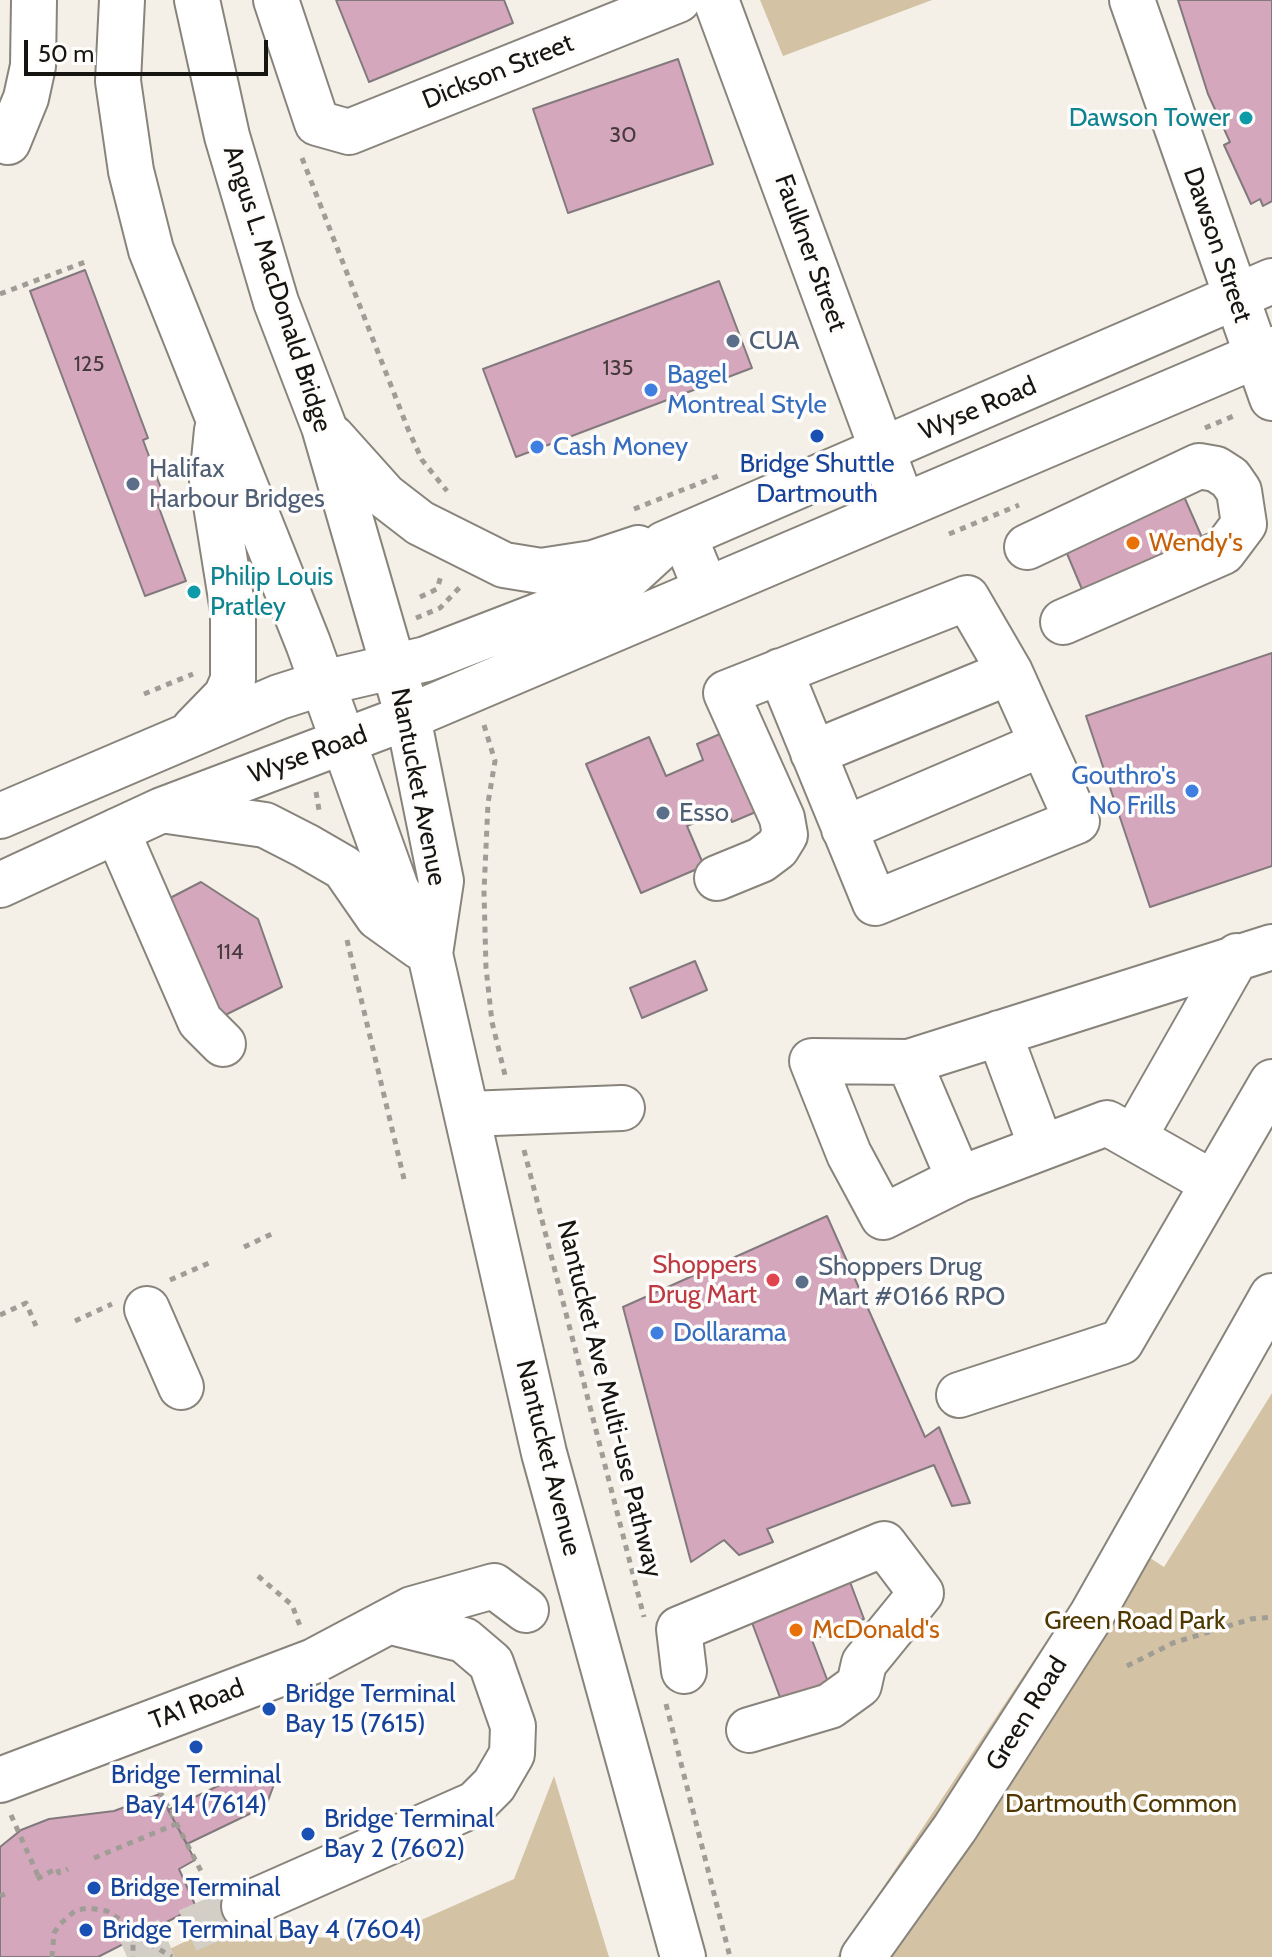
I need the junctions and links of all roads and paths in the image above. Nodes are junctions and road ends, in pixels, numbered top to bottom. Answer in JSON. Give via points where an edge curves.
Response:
{"nodes":[{"id":1,"x":34,"y":0,"type":"edge"},
{"id":2,"x":122,"y":0,"type":"edge"},
{"id":3,"x":197,"y":0,"type":"edge"},
{"id":4,"x":276,"y":0,"type":"edge"},
{"id":5,"x":678,"y":0,"type":"edge"},
{"id":6,"x":716,"y":0,"type":"edge"},
{"id":7,"x":1132,"y":0,"type":"edge"},
{"id":8,"x":308,"y":136,"type":"junction"},
{"id":9,"x":8,"y":142,"type":"dead end"},
{"id":10,"x":85,"y":262,"type":"dead end"},
{"id":11,"x":1254,"y":290,"type":"edge"},
{"id":12,"x":0,"y":294,"type":"edge"},
{"id":13,"x":1263,"y":352,"type":"edge"},
{"id":14,"x":1272,"y":398,"type":"edge"},
{"id":15,"x":218,"y":420,"type":"junction"},
{"id":16,"x":324,"y":427,"type":"junction"},
{"id":17,"x":882,"y":450,"type":"junction"},
{"id":18,"x":422,"y":460,"type":"dead end"},
{"id":19,"x":903,"y":506,"type":"junction"},
{"id":20,"x":674,"y":540,"type":"junction"},
{"id":21,"x":1027,"y":547,"type":"dead end"},
{"id":22,"x":444,"y":564,"type":"dead end"},
{"id":23,"x":706,"y":589,"type":"junction"},
{"id":24,"x":420,"y":597,"type":"dead end"},
{"id":25,"x":1063,"y":622,"type":"dead end"},
{"id":26,"x":394,"y":667,"type":"junction"},
{"id":27,"x":207,"y":668,"type":"dead end"},
{"id":28,"x":780,"y":671,"type":"junction"},
{"id":29,"x":1010,"y":672,"type":"junction"},
{"id":30,"x":323,"y":683,"type":"junction"},
{"id":31,"x":144,"y":694,"type":"dead end"},
{"id":32,"x":408,"y":717,"type":"junction"},
{"id":33,"x":485,"y":728,"type":"dead end"},
{"id":34,"x":190,"y":732,"type":"junction"},
{"id":35,"x":345,"y":741,"type":"junction"},
{"id":36,"x":1042,"y":744,"type":"junction"},
{"id":37,"x":813,"y":753,"type":"junction"},
{"id":38,"x":162,"y":810,"type":"junction"},
{"id":39,"x":0,"y":816,"type":"edge"},
{"id":40,"x":844,"y":829,"type":"junction"},
{"id":41,"x":117,"y":831,"type":"junction"},
{"id":42,"x":717,"y":878,"type":"dead end"},
{"id":43,"x":0,"y":885,"type":"edge"},
{"id":44,"x":344,"y":930,"type":"dead end"},
{"id":45,"x":1254,"y":951,"type":"edge"},
{"id":46,"x":430,"y":954,"type":"junction"},
{"id":47,"x":999,"y":1033,"type":"junction"},
{"id":48,"x":223,"y":1044,"type":"dead end"},
{"id":49,"x":909,"y":1062,"type":"junction"},
{"id":50,"x":506,"y":1079,"type":"dead end"},
{"id":51,"x":1272,"y":1082,"type":"edge"},
{"id":52,"x":622,"y":1108,"type":"dead end"},
{"id":53,"x":468,"y":1114,"type":"junction"},
{"id":54,"x":1134,"y":1137,"type":"junction"},
{"id":55,"x":1041,"y":1146,"type":"junction"},
{"id":56,"x":527,"y":1159,"type":"dead end"},
{"id":57,"x":404,"y":1179,"type":"dead end"},
{"id":58,"x":959,"y":1179,"type":"junction"},
{"id":59,"x":1211,"y":1182,"type":"junction"},
{"id":60,"x":276,"y":1232,"type":"dead end"},
{"id":61,"x":244,"y":1247,"type":"dead end"},
{"id":62,"x":209,"y":1263,"type":"dead end"},
{"id":63,"x":1272,"y":1296,"type":"edge"},
{"id":64,"x":140,"y":1299,"type":"junction"},
{"id":65,"x":0,"y":1315,"type":"edge"},
{"id":66,"x":75,"y":1321,"type":"dead end"},
{"id":67,"x":36,"y":1326,"type":"dead end"},
{"id":68,"x":181,"y":1387,"type":"dead end"},
{"id":69,"x":959,"y":1395,"type":"dead end"},
{"id":70,"x":583,"y":1599,"type":"junction"},
{"id":71,"x":526,"y":1610,"type":"junction"},
{"id":72,"x":1272,"y":1617,"type":"edge"},
{"id":73,"x":644,"y":1620,"type":"dead end"},
{"id":74,"x":391,"y":1622,"type":"junction"},
{"id":75,"x":1127,"y":1666,"type":"dead end"},
{"id":76,"x":675,"y":1689,"type":"joint"},
{"id":77,"x":504,"y":1698,"type":"junction"},
{"id":78,"x":749,"y":1730,"type":"dead end"},
{"id":79,"x":0,"y":1780,"type":"edge"},
{"id":80,"x":154,"y":1780,"type":"dead end"},
{"id":81,"x":176,"y":1824,"type":"junction"},
{"id":82,"x":19,"y":1831,"type":"dead end"},
{"id":83,"x":94,"y":1858,"type":"dead end"},
{"id":84,"x":68,"y":1869,"type":"dead end"},
{"id":85,"x":201,"y":1871,"type":"dead end"},
{"id":86,"x":244,"y":1906,"type":"tunnel mouth"},
{"id":87,"x":129,"y":1931,"type":"junction"},
{"id":88,"x":52,"y":1957,"type":"edge"},
{"id":89,"x":133,"y":1957,"type":"edge"},
{"id":90,"x":172,"y":1957,"type":"edge"},
{"id":91,"x":683,"y":1957,"type":"edge"},
{"id":92,"x":730,"y":1957,"type":"edge"},
{"id":93,"x":863,"y":1957,"type":"edge"}],
"edges":[{"from":1,"to":9,"type":"main road","via":[[33,66]]},
{"from":2,"to":15,"type":"main road","via":[[118,81],[131,171],[151,250]]},
{"from":3,"to":16,"type":"main road","name":"Angus L. MacDonald Bridge","via":[[227,136],[276,302]]},
{"from":4,"to":8,"type":"main road"},
{"from":5,"to":8,"type":"main road","name":"Dickson Street","via":[[349,132]]},
{"from":6,"to":17,"type":"main road","name":"Faulkner Street"},
{"from":7,"to":11,"type":"main road","name":"Dawson Street"},
{"from":8,"to":18,"type":"path"},
{"from":10,"to":12,"type":"path"},
{"from":11,"to":13,"type":"main road","name":"Dawson Street"},
{"from":11,"to":17,"type":"main road","name":"Wyse Road"},
{"from":13,"to":14,"type":"main road","name":"Dawson Street"},
{"from":13,"to":19,"type":"main road","name":"Wyse Road"},
{"from":15,"to":30,"type":"main road"},
{"from":15,"to":34,"type":"main road","via":[[212,480],[233,611],[233,680],[226,696]]},
{"from":16,"to":20,"type":"main road","via":[[385,496],[420,523],[504,565],[541,571]]},
{"from":16,"to":26,"type":"main road","name":"Angus L. MacDonald Bridge"},
{"from":17,"to":19,"type":"main road","name":"Faulkner Street"},
{"from":17,"to":20,"type":"main road","name":"Wyse Road"},
{"from":19,"to":23,"type":"main road","name":"Wyse Road"},
{"from":20,"to":23,"type":"main road"},
{"from":20,"to":26,"type":"main road","name":"Wyse Road","via":[[628,577],[579,600]]},
{"from":21,"to":25,"type":"main road","via":[[1199,466],[1216,469],[1239,491],[1244,524],[1223,552]]},
{"from":22,"to":24,"type":"path","via":[[437,589]]},
{"from":23,"to":32,"type":"main road","name":"Wyse Road"},
{"from":26,"to":30,"type":"main road","name":"Wyse Road"},
{"from":26,"to":32,"type":"main road","name":"Nantucket Avenue"},
{"from":27,"to":31,"type":"path"},
{"from":28,"to":29,"type":"main road","via":[[967,598]]},
{"from":28,"to":37,"type":"main road"},
{"from":28,"to":42,"type":"main road","via":[[726,693],[785,835],[761,860]]},
{"from":29,"to":36,"type":"main road"},
{"from":29,"to":37,"type":"main road"},
{"from":30,"to":34,"type":"main road","name":"Wyse Road"},
{"from":30,"to":35,"type":"main road","name":"Nantucket Avenue"},
{"from":32,"to":35,"type":"main road","name":"Wyse Road"},
{"from":32,"to":46,"type":"main road","name":"Nantucket Avenue","via":[[441,881]]},
{"from":33,"to":50,"type":"path","via":[[495,761],[484,892],[486,968]]},
{"from":34,"to":39,"type":"main road","name":"Wyse Road"},
{"from":35,"to":38,"type":"main road","name":"Wyse Road"},
{"from":35,"to":46,"type":"main road","name":"Nantucket Avenue","via":[[396,888]]},
{"from":36,"to":40,"type":"main road"},
{"from":36,"to":40,"type":"main road","via":[[1077,821],[875,903]]},
{"from":37,"to":40,"type":"main road"},
{"from":38,"to":41,"type":"main road","name":"Wyse Road"},
{"from":38,"to":46,"type":"main road","via":[[265,825],[306,846],[344,868],[378,917]]},
{"from":41,"to":43,"type":"main road","name":"Wyse Road"},
{"from":41,"to":48,"type":"main road","via":[[200,1021]]},
{"from":44,"to":57,"type":"path"},
{"from":45,"to":47,"type":"main road"},
{"from":45,"to":54,"type":"main road"},
{"from":46,"to":53,"type":"main road","name":"Nantucket Avenue"},
{"from":47,"to":49,"type":"main road"},
{"from":47,"to":55,"type":"main road"},
{"from":49,"to":58,"type":"main road"},
{"from":49,"to":58,"type":"main road","via":[[812,1061],[849,1154],[883,1217]]},
{"from":51,"to":59,"type":"main road"},
{"from":52,"to":53,"type":"main road"},
{"from":53,"to":70,"type":"main road","name":"Nantucket Avenue","via":[[544,1453]]},
{"from":54,"to":55,"type":"main road","via":[[1107,1123]]},
{"from":54,"to":59,"type":"main road"},
{"from":55,"to":58,"type":"main road"},
{"from":56,"to":73,"type":"path","name":"Nantucket Ave Multi-use Pathway"},
{"from":59,"to":69,"type":"main road","via":[[1121,1342]]},
{"from":60,"to":61,"type":"path"},
{"from":62,"to":64,"type":"path"},
{"from":63,"to":93,"type":"main road","name":"Green Road","via":[[1091,1616],[955,1828]]},
{"from":64,"to":66,"type":"path"},
{"from":64,"to":68,"type":"main road"},
{"from":65,"to":67,"type":"path","via":[[26,1303]]},
{"from":70,"to":71,"type":"main road"},
{"from":70,"to":91,"type":"main road","name":"Nantucket Avenue"},
{"from":71,"to":74,"type":"main road","name":"TA1 Road","via":[[494,1586],[412,1609]]},
{"from":71,"to":77,"type":"main road","via":[[505,1638]]},
{"from":72,"to":75,"type":"path","via":[[1173,1643]]},
{"from":74,"to":77,"type":"main road","via":[[464,1640],[491,1663]]},
{"from":74,"to":79,"type":"main road","name":"TA1 Road","via":[[314,1661]]},
{"from":76,"to":78,"type":"main road","via":[[679,1629],[884,1544],[921,1593],[864,1663],[859,1685],[830,1706]]},
{"from":76,"to":92,"type":"path"},
{"from":77,"to":86,"type":"main road","via":[[513,1726],[512,1754],[475,1804]]},
{"from":80,"to":81,"type":"path"},
{"from":81,"to":83,"type":"path"},
{"from":81,"to":85,"type":"path"},
{"from":82,"to":84,"type":"path","via":[[38,1879],[57,1868],[59,1873]]},
{"from":87,"to":88,"type":"path","via":[[107,1911],[76,1910],[54,1933]]},
{"from":87,"to":89,"type":"path"},
{"from":87,"to":90,"type":"path"}]}
